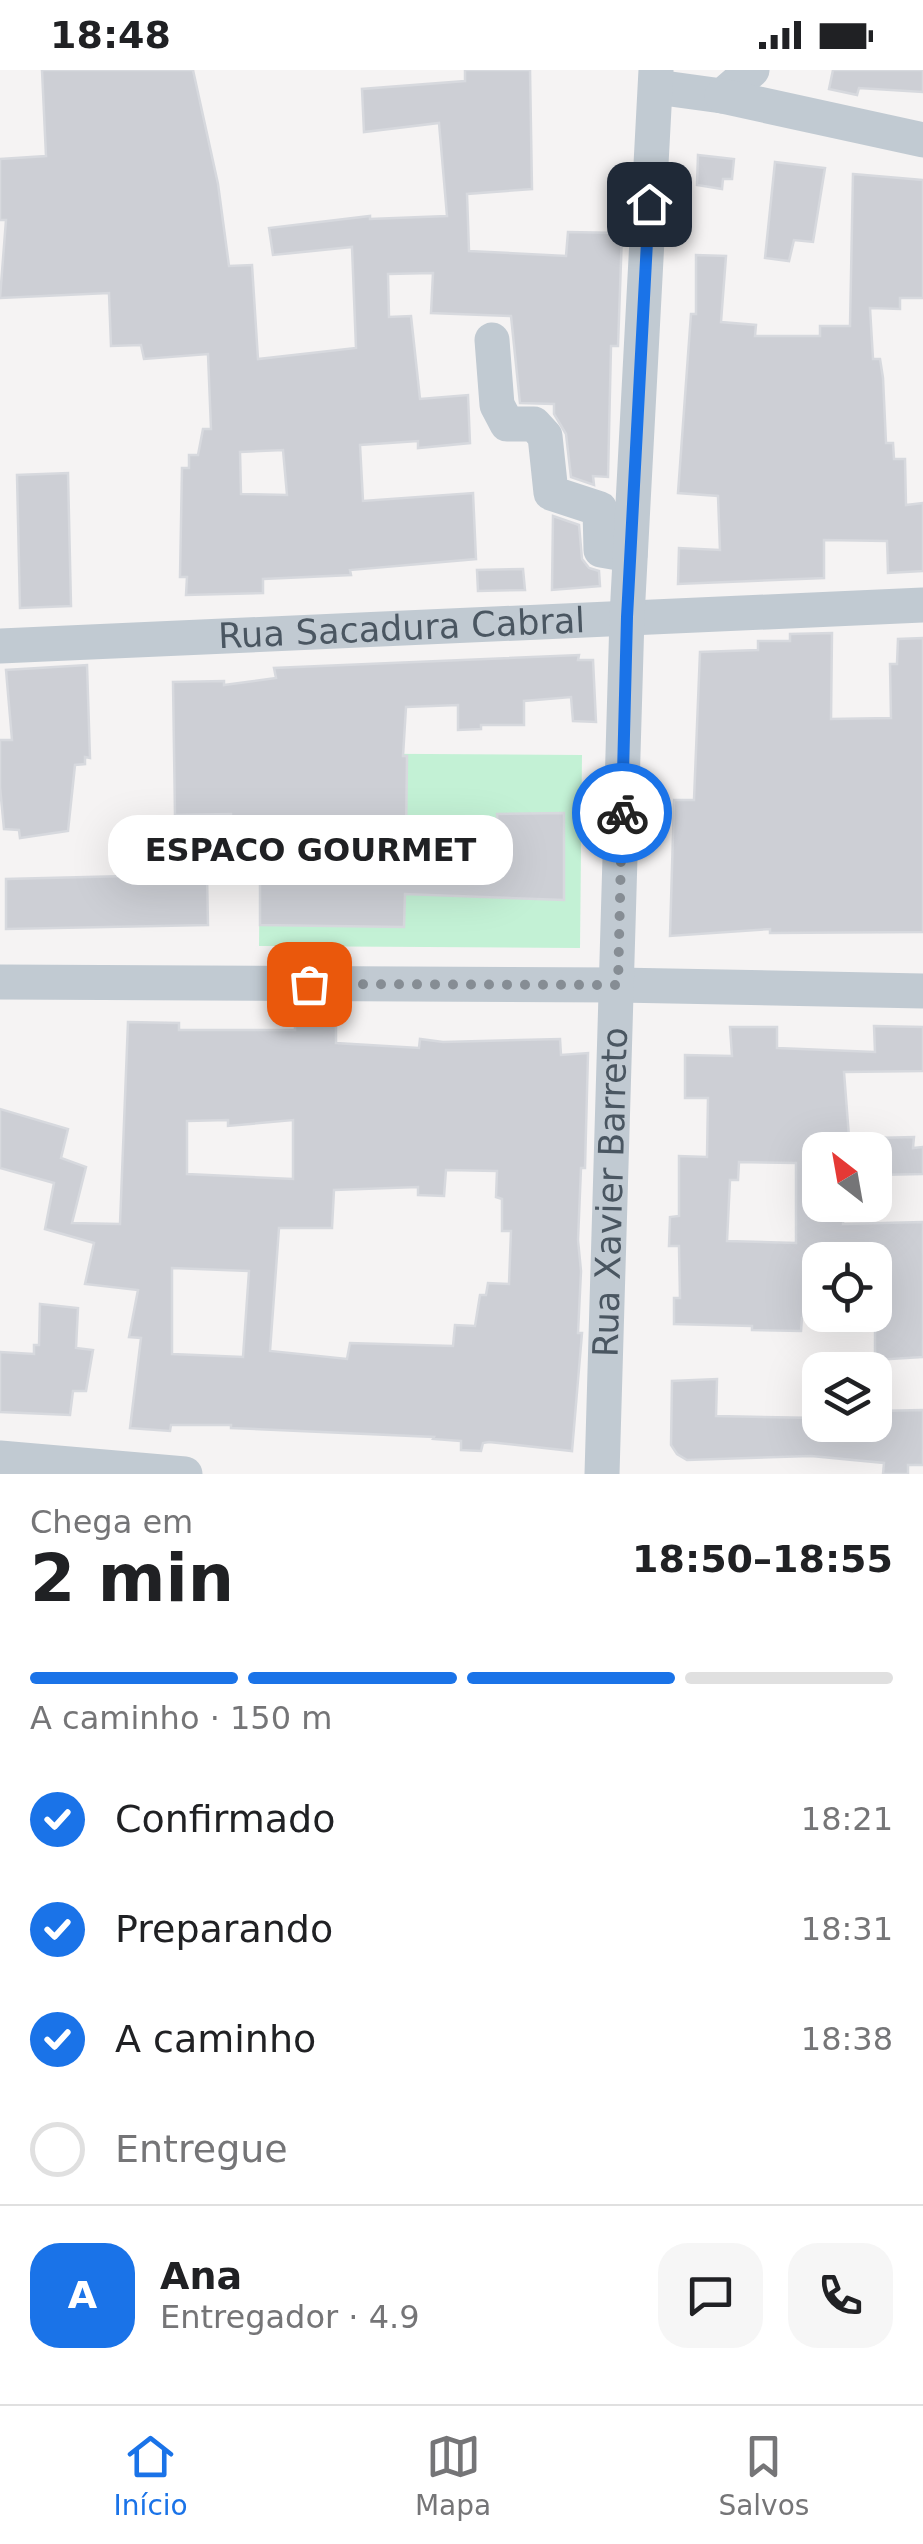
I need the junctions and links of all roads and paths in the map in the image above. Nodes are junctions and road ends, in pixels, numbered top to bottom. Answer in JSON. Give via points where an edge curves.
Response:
{"nodes":[{"id":1,"x":752,"y":70,"type":"edge"},
{"id":2,"x":656,"y":79,"type":"edge"},
{"id":3,"x":722,"y":96,"type":"junction"},
{"id":4,"x":923,"y":140,"type":"edge"},
{"id":5,"x":492,"y":340,"type":"dead end"},
{"id":6,"x":630,"y":555,"type":"junction"},
{"id":7,"x":923,"y":605,"type":"edge"},
{"id":8,"x":627,"y":617,"type":"junction"},
{"id":9,"x":0,"y":646,"type":"edge"},
{"id":10,"x":0,"y":982,"type":"edge"},
{"id":11,"x":618,"y":985,"type":"junction"},
{"id":12,"x":923,"y":991,"type":"edge"},
{"id":13,"x":0,"y":1458,"type":"edge"},
{"id":14,"x":185,"y":1474,"type":"edge"},
{"id":15,"x":602,"y":1474,"type":"edge"}],
"edges":[{"from":1,"to":3,"type":"street"},
{"from":2,"to":3,"type":"street"},
{"from":2,"to":6,"type":"street","name":"Rua Xavier Barreto"},
{"from":3,"to":4,"type":"street"},
{"from":5,"to":6,"type":"street","via":[[497,406],[507,424],[534,424],[545,436],[551,493],[600,509],[602,550]]},
{"from":6,"to":8,"type":"street","name":"Rua Xavier Barreto"},
{"from":7,"to":8,"type":"street","name":"Rua Sacadura Cabral"},
{"from":8,"to":9,"type":"street","name":"Rua Sacadura Cabral"},
{"from":8,"to":11,"type":"street","name":"Rua Xavier Barreto"},
{"from":10,"to":11,"type":"street"},
{"from":11,"to":12,"type":"street"},
{"from":11,"to":15,"type":"street","name":"Rua Xavier Barreto"},
{"from":13,"to":14,"type":"street"}]}
